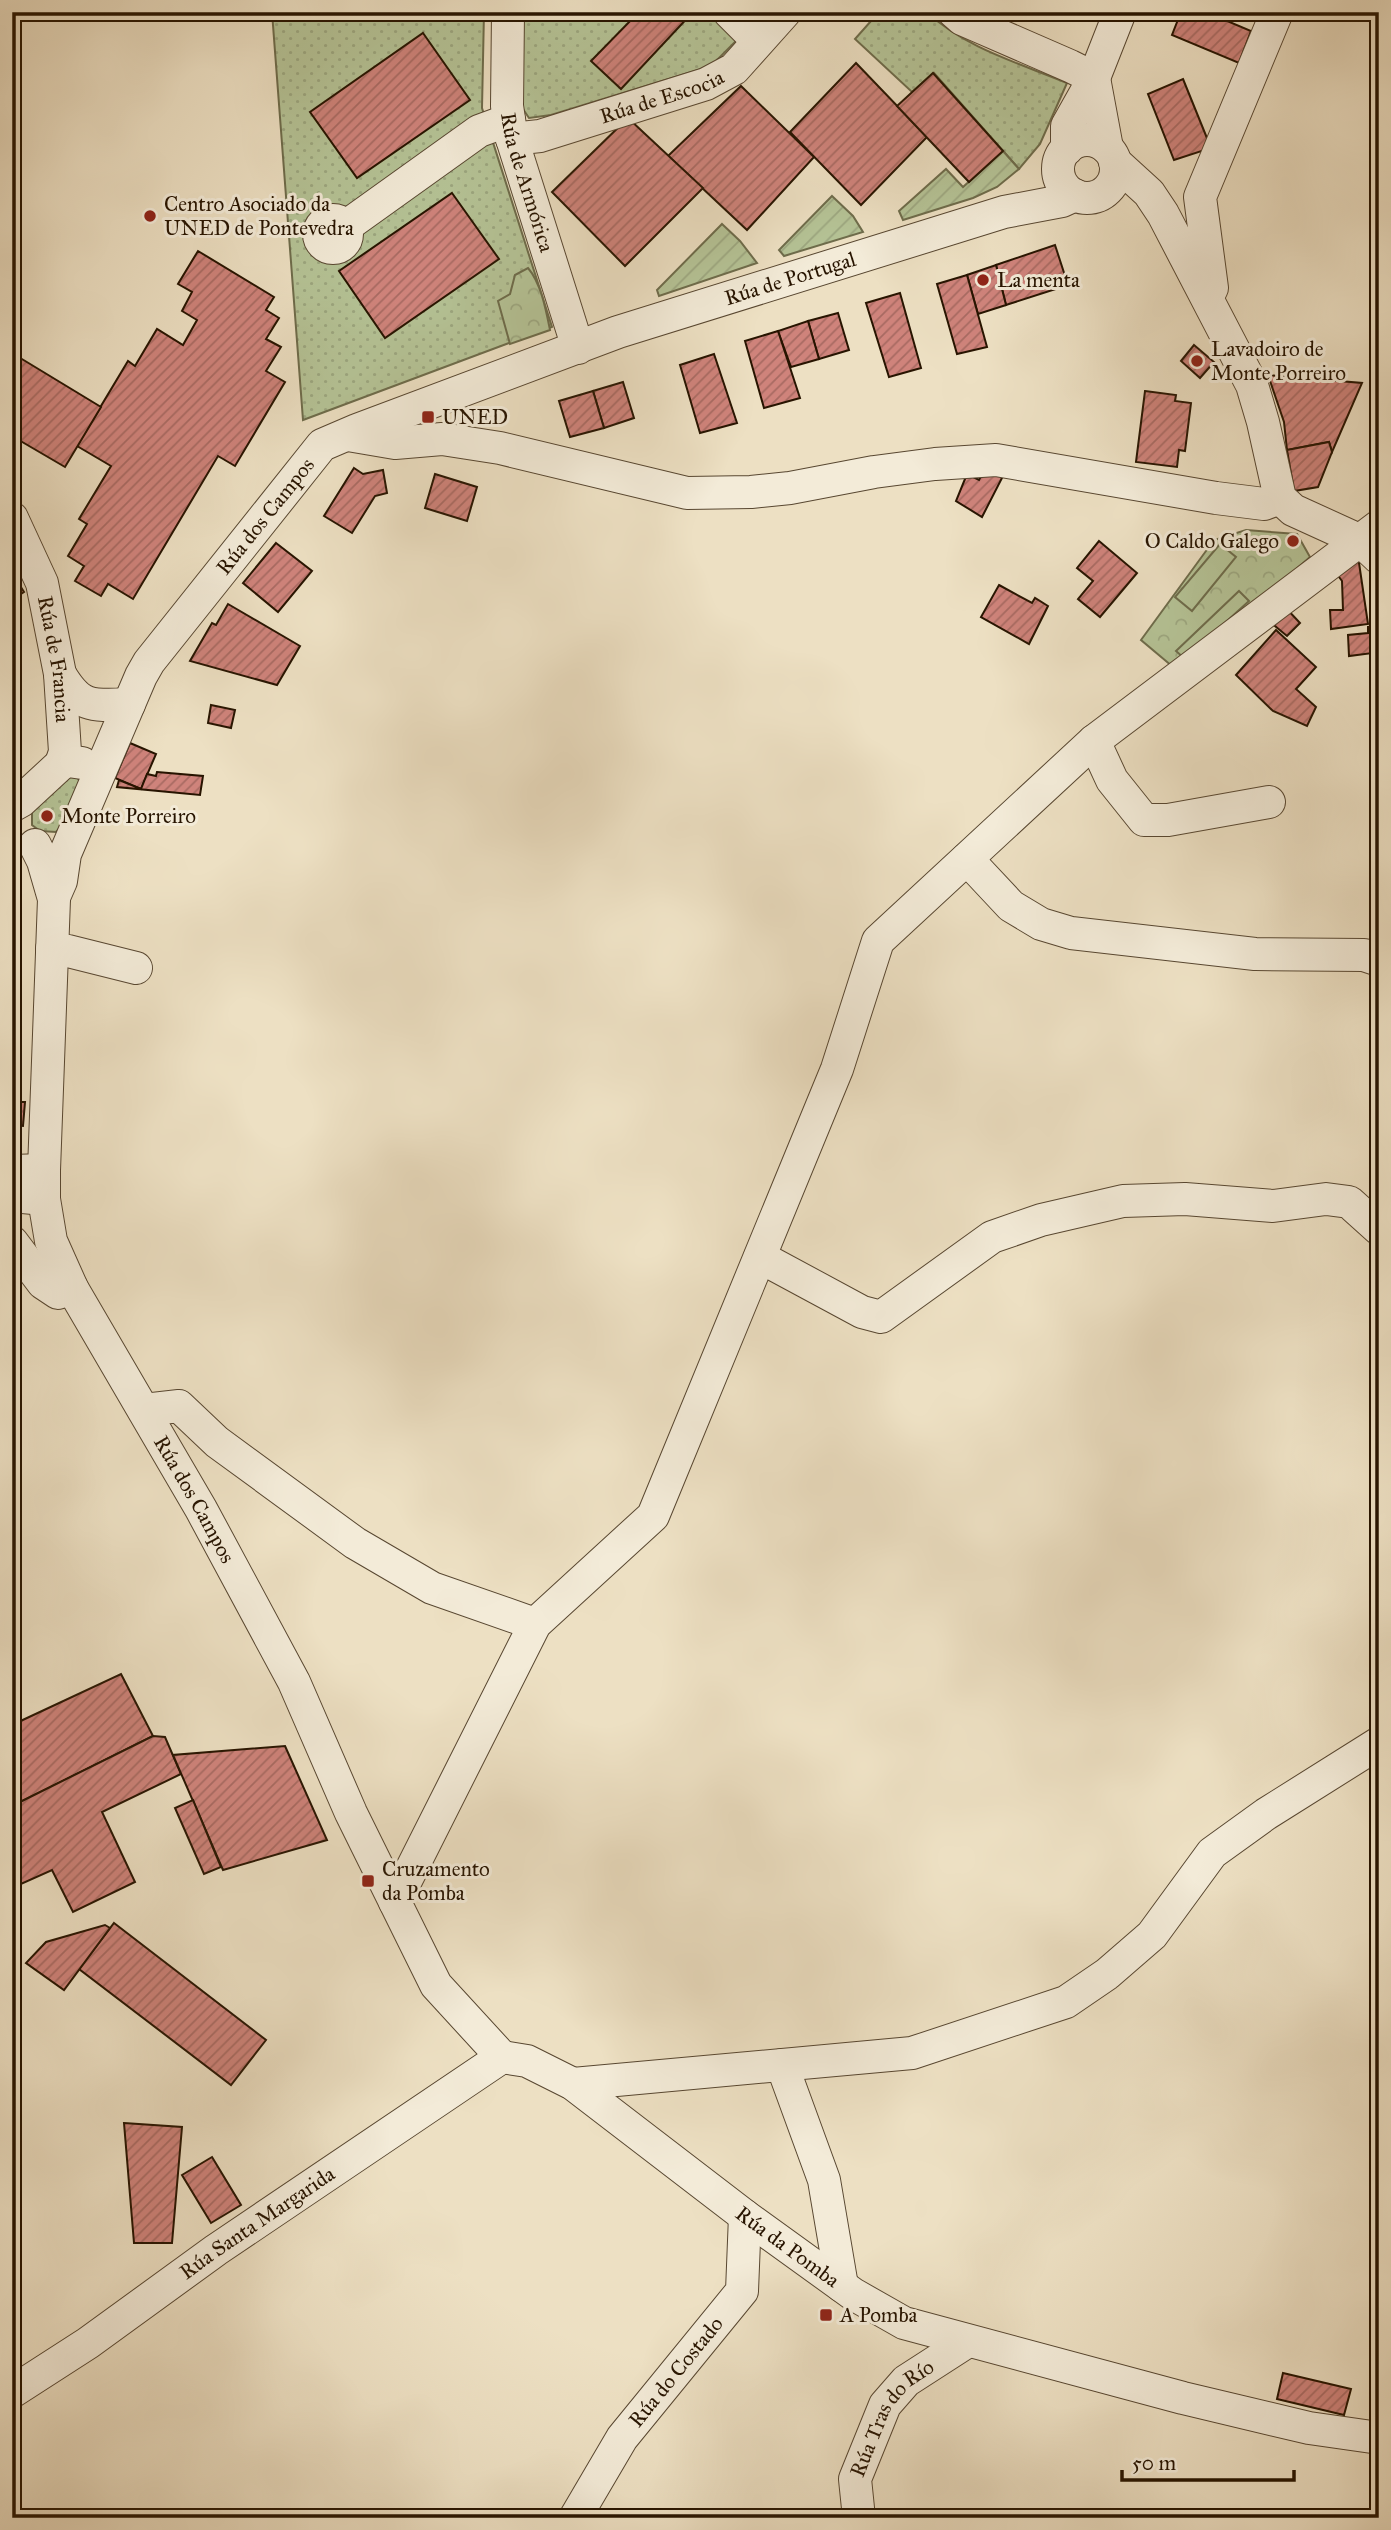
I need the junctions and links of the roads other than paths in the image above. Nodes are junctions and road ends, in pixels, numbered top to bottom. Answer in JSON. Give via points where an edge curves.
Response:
{"nodes":[{"id":1,"x":508,"y":12,"type":"edge"},
{"id":2,"x":729,"y":12,"type":"edge"},
{"id":3,"x":785,"y":12,"type":"edge"},
{"id":4,"x":954,"y":12,"type":"edge"},
{"id":5,"x":1120,"y":12,"type":"edge"},
{"id":6,"x":1277,"y":12,"type":"edge"},
{"id":7,"x":758,"y":41,"type":"junction"},
{"id":8,"x":1094,"y":78,"type":"junction"},
{"id":9,"x":511,"y":129,"type":"junction"},
{"id":10,"x":1111,"y":155,"type":"junction"},
{"id":11,"x":1062,"y":156,"type":"junction"},
{"id":12,"x":1086,"y":195,"type":"junction"},
{"id":13,"x":1004,"y":212,"type":"junction"},
{"id":14,"x":1163,"y":214,"type":"junction"},
{"id":15,"x":345,"y":227,"type":"dead end"},
{"id":16,"x":1206,"y":301,"type":"junction"},
{"id":17,"x":578,"y":348,"type":"junction"},
{"id":18,"x":346,"y":435,"type":"junction"},
{"id":19,"x":1280,"y":498,"type":"junction"},
{"id":20,"x":12,"y":518,"type":"edge"},
{"id":21,"x":1373,"y":542,"type":"edge"},
{"id":22,"x":60,"y":674,"type":"junction"},
{"id":23,"x":129,"y":704,"type":"junction"},
{"id":24,"x":1094,"y":741,"type":"junction"},
{"id":25,"x":61,"y":764,"type":"junction"},
{"id":26,"x":94,"y":787,"type":"junction"},
{"id":27,"x":1269,"y":802,"type":"dead end"},
{"id":28,"x":17,"y":803,"type":"edge"},
{"id":29,"x":74,"y":833,"type":"junction"},
{"id":30,"x":36,"y":845,"type":"junction"},
{"id":31,"x":967,"y":859,"type":"junction"},
{"id":32,"x":54,"y":898,"type":"junction"},
{"id":33,"x":52,"y":949,"type":"junction"},
{"id":34,"x":1379,"y":960,"type":"edge"},
{"id":35,"x":136,"y":968,"type":"dead end"},
{"id":36,"x":12,"y":1171,"type":"edge"},
{"id":37,"x":44,"y":1184,"type":"junction"},
{"id":38,"x":12,"y":1196,"type":"edge"},
{"id":39,"x":1379,"y":1229,"type":"edge"},
{"id":40,"x":12,"y":1242,"type":"edge"},
{"id":41,"x":760,"y":1258,"type":"junction"},
{"id":42,"x":72,"y":1288,"type":"junction"},
{"id":43,"x":144,"y":1410,"type":"junction"},
{"id":44,"x":535,"y":1624,"type":"junction"},
{"id":45,"x":1379,"y":1743,"type":"edge"},
{"id":46,"x":395,"y":1902,"type":"junction"},
{"id":47,"x":502,"y":2057,"type":"junction"},
{"id":48,"x":782,"y":2064,"type":"junction"},
{"id":49,"x":573,"y":2084,"type":"junction"},
{"id":50,"x":745,"y":2216,"type":"junction"},
{"id":51,"x":842,"y":2286,"type":"junction"},
{"id":52,"x":968,"y":2341,"type":"junction"},
{"id":53,"x":12,"y":2392,"type":"edge"},
{"id":54,"x":1309,"y":2428,"type":"junction"},
{"id":55,"x":1379,"y":2438,"type":"edge"},
{"id":56,"x":1379,"y":2455,"type":"edge"},
{"id":57,"x":575,"y":2518,"type":"edge"},
{"id":58,"x":859,"y":2518,"type":"edge"}],
"edges":[{"from":1,"to":9,"type":"street","name":"Rúa de Armórica"},
{"from":2,"to":7,"type":"street"},
{"from":3,"to":7,"type":"street","name":"Rúa de Escocia"},
{"from":4,"to":8,"type":"street"},
{"from":5,"to":8,"type":"street"},
{"from":6,"to":16,"type":"street","via":[[1200,197],[1212,288]]},
{"from":7,"to":9,"type":"street","name":"Rúa de Escocia","via":[[734,69],[706,84],[540,136]]},
{"from":8,"to":10,"type":"street"},
{"from":8,"to":11,"type":"street","via":[[1068,127]]},
{"from":9,"to":15,"type":"street","name":"Rúa de Escocia","via":[[479,131]]},
{"from":9,"to":17,"type":"street","name":"Rúa de Armórica"},
{"from":10,"to":11,"type":"street","via":[[1093,140],[1082,140]]},
{"from":10,"to":12,"type":"street","via":[[1115,176],[1108,188]]},
{"from":10,"to":14,"type":"street"},
{"from":11,"to":12,"type":"street","via":[[1060,181]]},
{"from":11,"to":13,"type":"street","name":"Rúa de Portugal"},
{"from":12,"to":13,"type":"street","name":"Rúa de Portugal"},
{"from":12,"to":14,"type":"street"},
{"from":13,"to":17,"type":"street","name":"Rúa de Portugal"},
{"from":14,"to":16,"type":"street"},
{"from":16,"to":19,"type":"street","via":[[1252,385]]},
{"from":17,"to":18,"type":"street","name":"Rúa dos Campos"},
{"from":18,"to":19,"type":"street","via":[[395,443],[442,439],[500,448],[687,494],[790,488],[898,468],[996,460],[1216,498],[1264,504]]},
{"from":18,"to":23,"type":"street","name":"Rúa dos Campos","via":[[322,446],[277,501],[149,663]]},
{"from":19,"to":21,"type":"street","via":[[1293,510]]},
{"from":20,"to":22,"type":"street","name":"Rúa de Francia","via":[[42,583]]},
{"from":21,"to":24,"type":"street"},
{"from":22,"to":23,"type":"street","via":[[73,694],[89,703]]},
{"from":22,"to":25,"type":"street","name":"Rúa de Francia","via":[[65,752]]},
{"from":23,"to":26,"type":"street","name":"Rúa dos Campos"},
{"from":24,"to":27,"type":"street","via":[[1112,780],[1144,820]]},
{"from":24,"to":31,"type":"street"},
{"from":25,"to":26,"type":"street","via":[[86,764]]},
{"from":25,"to":28,"type":"street"},
{"from":26,"to":29,"type":"street"},
{"from":28,"to":30,"type":"street","via":[[22,830]]},
{"from":29,"to":30,"type":"street","via":[[54,845]]},
{"from":29,"to":32,"type":"street","name":"Rúa dos Campos"},
{"from":30,"to":32,"type":"street","name":"Rúa dos Campos"},
{"from":31,"to":34,"type":"street","via":[[1011,906],[1041,924],[1071,933],[1255,954],[1364,955]]},
{"from":31,"to":41,"type":"street","via":[[878,941],[837,1069]]},
{"from":32,"to":33,"type":"street","name":"Rúa dos Campos"},
{"from":33,"to":35,"type":"street"},
{"from":33,"to":37,"type":"street","name":"Rúa dos Campos"},
{"from":36,"to":37,"type":"street"},
{"from":37,"to":38,"type":"street"},
{"from":37,"to":42,"type":"street","name":"Rúa dos Campos","via":[[51,1241]]},
{"from":39,"to":41,"type":"street","via":[[1349,1202],[1326,1199],[1273,1206],[1185,1199],[1123,1201],[992,1237],[881,1317]]},
{"from":40,"to":42,"type":"street","via":[[43,1283],[58,1293]]},
{"from":41,"to":44,"type":"street","via":[[653,1516]]},
{"from":42,"to":43,"type":"street","name":"Rúa dos Campos"},
{"from":43,"to":44,"type":"street","via":[[179,1406],[217,1442],[355,1543],[432,1588]]},
{"from":43,"to":46,"type":"street","name":"Rúa dos Campos","via":[[294,1682]]},
{"from":44,"to":46,"type":"street"},
{"from":45,"to":48,"type":"street","via":[[1212,1853],[1152,1935],[1066,2002],[912,2053]]},
{"from":46,"to":47,"type":"street","name":"Rúa dos Campos","via":[[436,1985]]},
{"from":47,"to":49,"type":"street","name":"Rúa da Pomba","via":[[527,2061]]},
{"from":47,"to":53,"type":"street","name":"Rúa Santa Margarida"},
{"from":48,"to":49,"type":"street"},
{"from":48,"to":51,"type":"street","via":[[824,2180]]},
{"from":49,"to":50,"type":"street","name":"Rúa da Pomba"},
{"from":50,"to":51,"type":"street","name":"Rúa da Pomba"},
{"from":50,"to":57,"type":"street","name":"Rúa do Costado","via":[[742,2291],[622,2438]]},
{"from":51,"to":52,"type":"street","name":"Rúa da Pomba","via":[[904,2323]]},
{"from":52,"to":54,"type":"street","name":"Rúa da Pomba"},
{"from":52,"to":58,"type":"street","name":"Rúa Tras do Río","via":[[906,2381],[885,2404],[855,2479]]},
{"from":54,"to":55,"type":"street","name":"Rúa da Pomba"},
{"from":54,"to":56,"type":"street","name":"Rúa da Pomba"}]}
